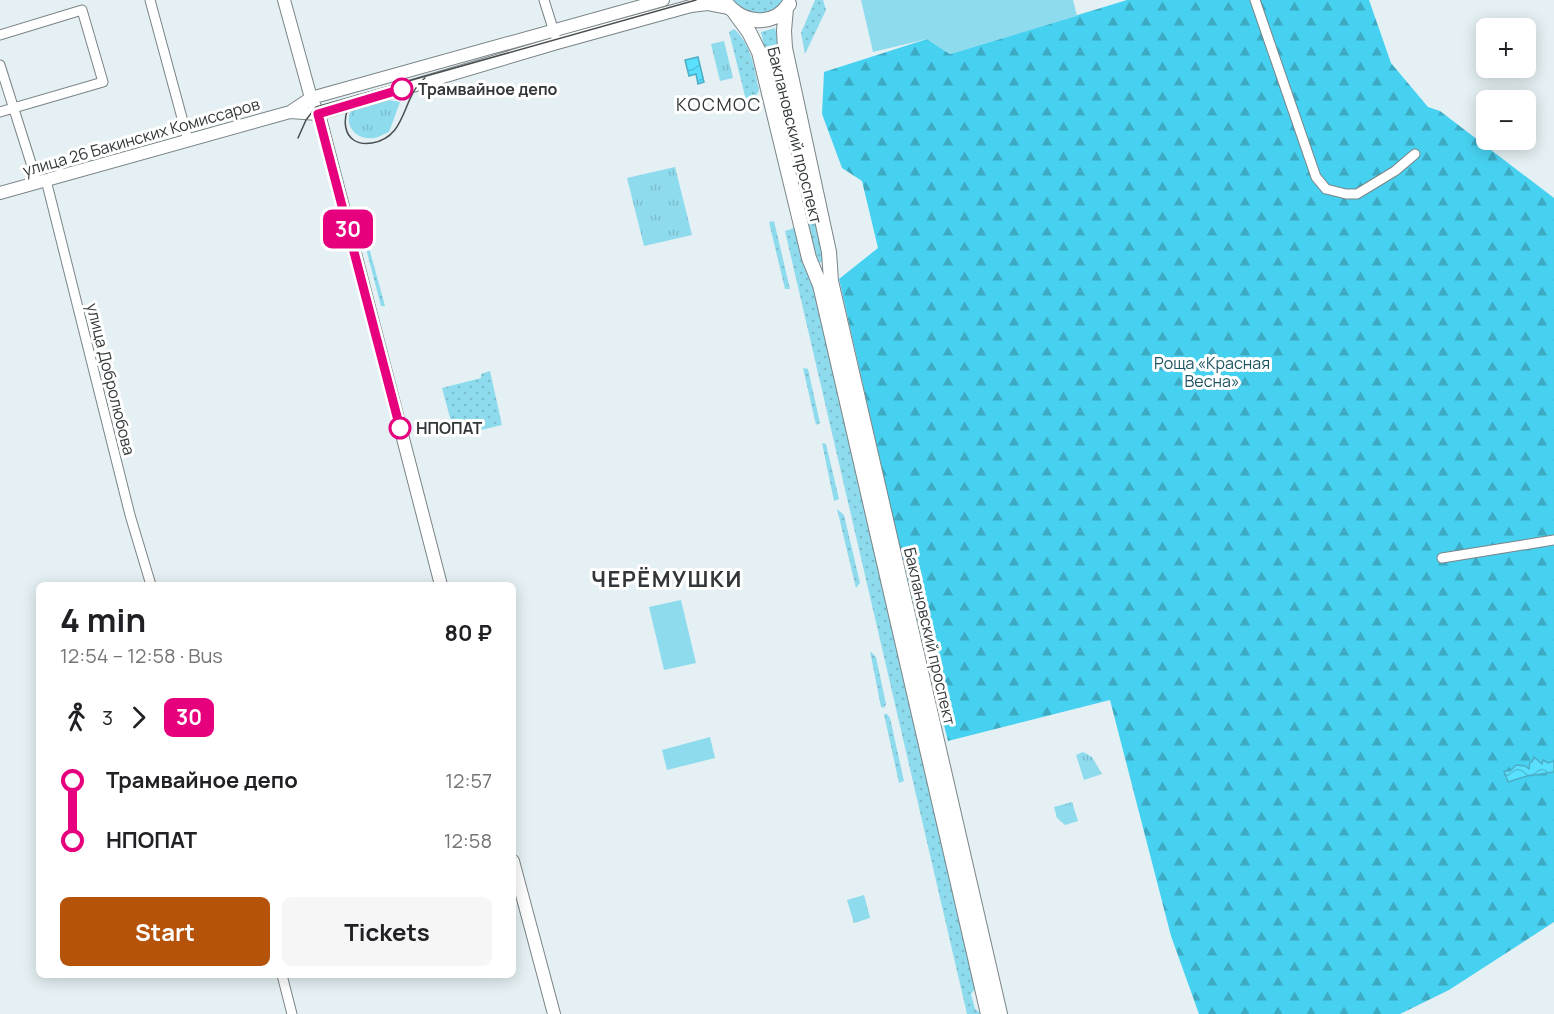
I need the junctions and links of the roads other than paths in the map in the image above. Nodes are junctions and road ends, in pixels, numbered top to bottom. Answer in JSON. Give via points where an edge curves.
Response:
{"nodes":[{"id":1,"x":150,"y":0,"type":"edge"},
{"id":2,"x":284,"y":0,"type":"edge"},
{"id":3,"x":544,"y":0,"type":"edge"},
{"id":4,"x":663,"y":0,"type":"edge"},
{"id":5,"x":1256,"y":0,"type":"edge"},
{"id":6,"x":789,"y":4,"type":"edge"},
{"id":7,"x":729,"y":7,"type":"edge"},
{"id":8,"x":0,"y":35,"type":"edge"},
{"id":9,"x":555,"y":37,"type":"junction"},
{"id":10,"x":0,"y":65,"type":"edge"},
{"id":11,"x":311,"y":99,"type":"junction"},
{"id":12,"x":14,"y":108,"type":"junction"},
{"id":13,"x":0,"y":112,"type":"edge"},
{"id":14,"x":291,"y":112,"type":"junction"},
{"id":15,"x":318,"y":114,"type":"junction"},
{"id":16,"x":188,"y":140,"type":"junction"},
{"id":17,"x":1415,"y":154,"type":"dead end"},
{"id":18,"x":42,"y":181,"type":"junction"},
{"id":19,"x":0,"y":193,"type":"edge"},
{"id":20,"x":830,"y":264,"type":"junction"},
{"id":21,"x":814,"y":268,"type":"junction"},
{"id":22,"x":1554,"y":540,"type":"edge"},
{"id":23,"x":1442,"y":558,"type":"dead end"},
{"id":24,"x":150,"y":582,"type":"edge"},
{"id":25,"x":440,"y":582,"type":"edge"},
{"id":26,"x":516,"y":872,"type":"edge"},
{"id":27,"x":283,"y":978,"type":"edge"},
{"id":28,"x":292,"y":1014,"type":"edge"},
{"id":29,"x":554,"y":1014,"type":"edge"},
{"id":30,"x":988,"y":1014,"type":"edge"},
{"id":31,"x":1000,"y":1014,"type":"edge"}],
"edges":[{"from":1,"to":16,"type":"street"},
{"from":2,"to":11,"type":"main road"},
{"from":3,"to":9,"type":"street"},
{"from":4,"to":9,"type":"main road","name":"улица 26 Бакинских Комиссаров"},
{"from":5,"to":17,"type":"street","via":[[1316,177],[1326,189],[1358,194]]},
{"from":6,"to":7,"type":"main road","via":[[769,19],[755,21]]},
{"from":6,"to":20,"type":"main road","name":"Баклановский проспект","via":[[785,48]]},
{"from":7,"to":9,"type":"main road","name":"улица 26 Бакинских Комиссаров","via":[[691,6]]},
{"from":7,"to":21,"type":"main road","name":"Баклановский проспект","via":[[759,52]]},
{"from":8,"to":12,"type":"street","via":[[82,10],[103,82]]},
{"from":9,"to":11,"type":"main road","name":"улица 26 Бакинских Комиссаров"},
{"from":9,"to":15,"type":"main road","name":"улица 26 Бакинских Комиссаров"},
{"from":10,"to":12,"type":"street","name":"улица Добролюбова"},
{"from":11,"to":14,"type":"main road","name":"улица 26 Бакинских Комиссаров"},
{"from":11,"to":15,"type":"main road"},
{"from":12,"to":13,"type":"street"},
{"from":12,"to":18,"type":"street","name":"улица Добролюбова"},
{"from":14,"to":15,"type":"main road","name":"улица 26 Бакинских Комиссаров"},
{"from":14,"to":16,"type":"main road","name":"улица 26 Бакинских Комиссаров"},
{"from":15,"to":25,"type":"main road"},
{"from":16,"to":18,"type":"main road","name":"улица 26 Бакинских Комиссаров"},
{"from":18,"to":19,"type":"main road","name":"улица 26 Бакинских Комиссаров"},
{"from":18,"to":24,"type":"street","name":"улица Добролюбова"},
{"from":20,"to":21,"type":"street"},
{"from":20,"to":31,"type":"main road","name":"Баклановский проспект"},
{"from":21,"to":30,"type":"main road","name":"Баклановский проспект"},
{"from":22,"to":23,"type":"street"},
{"from":26,"to":29,"type":"main road"},
{"from":27,"to":28,"type":"street"}]}
